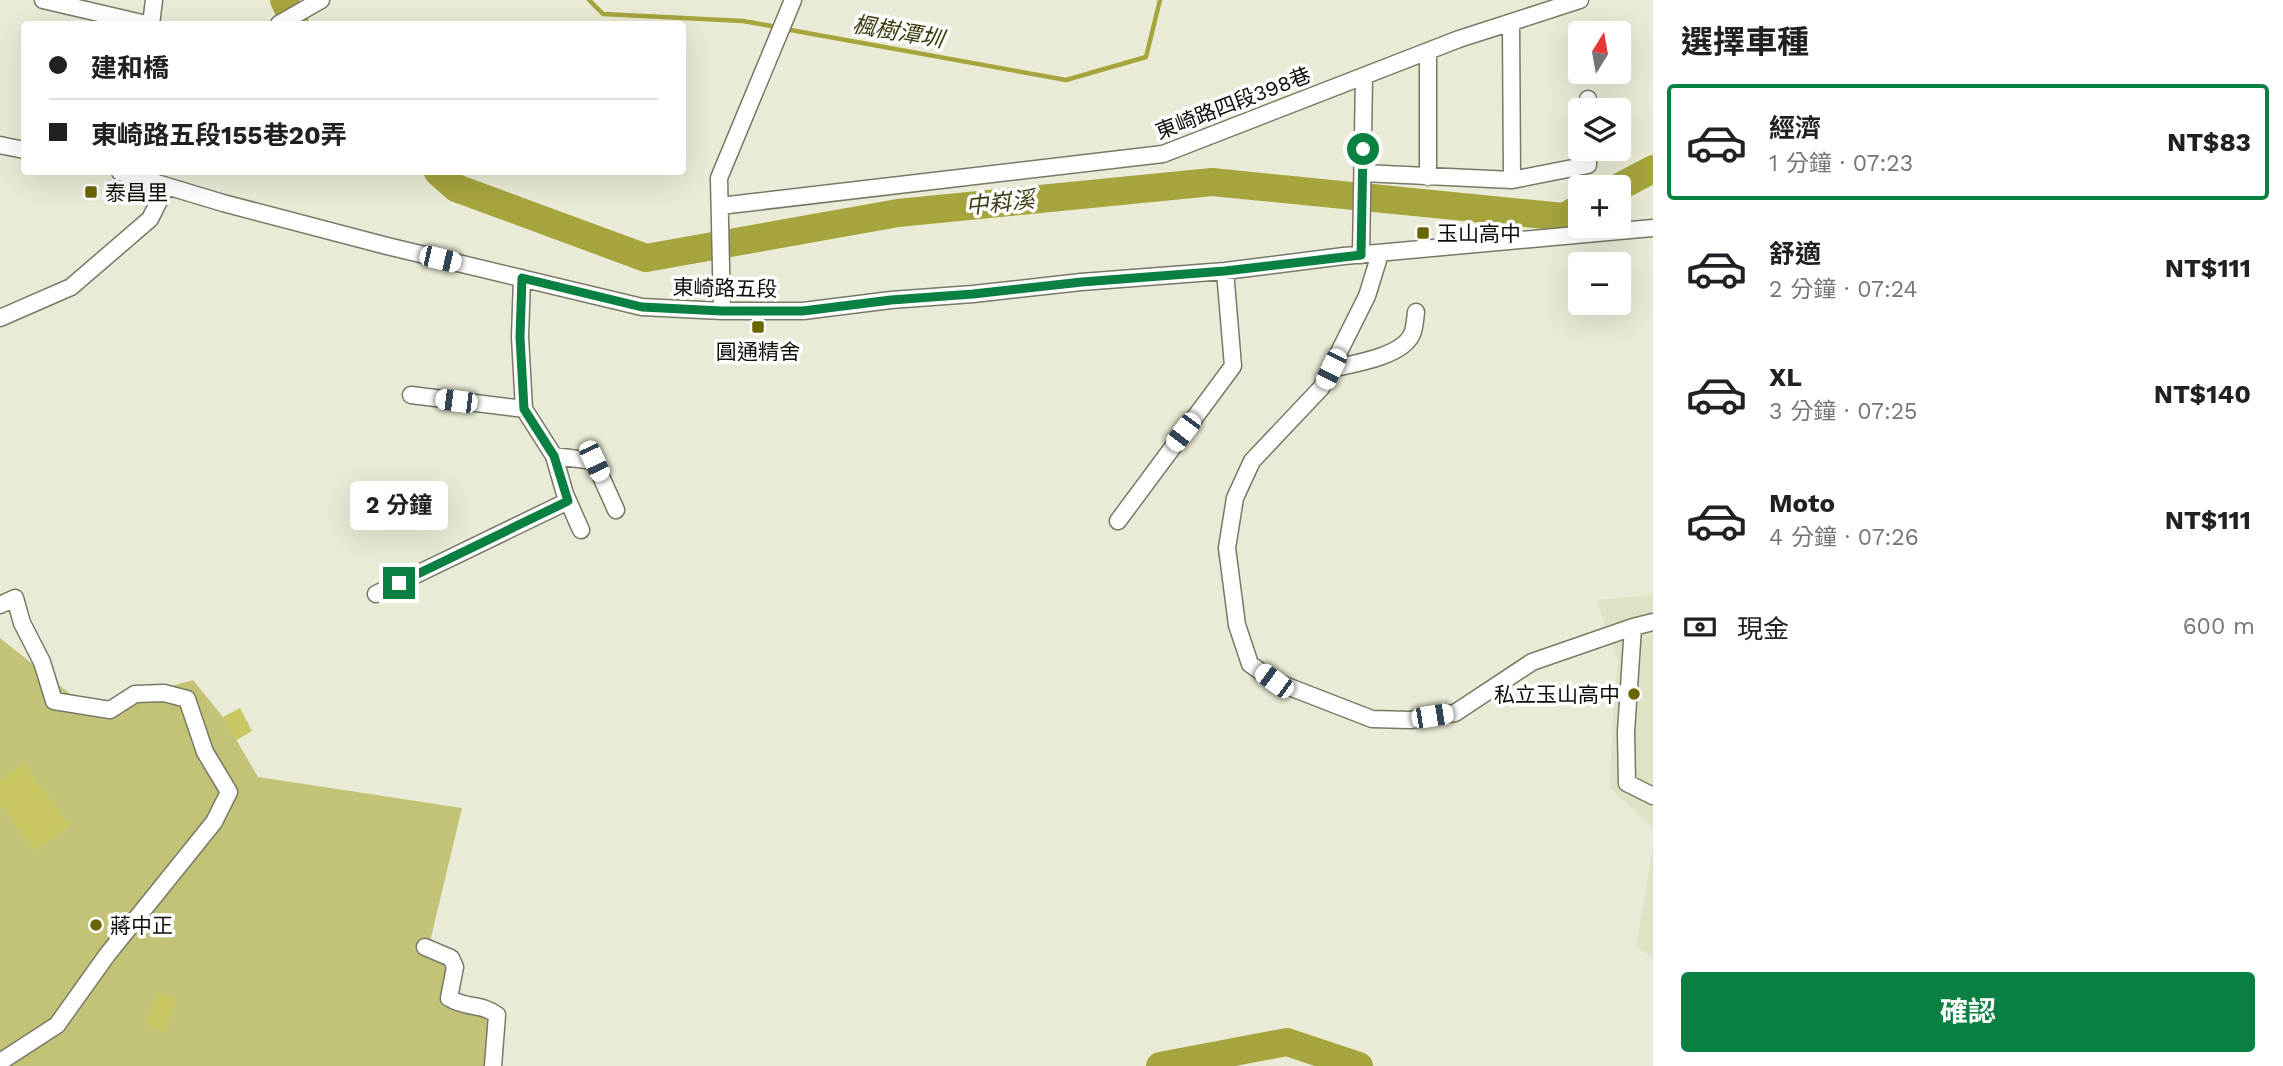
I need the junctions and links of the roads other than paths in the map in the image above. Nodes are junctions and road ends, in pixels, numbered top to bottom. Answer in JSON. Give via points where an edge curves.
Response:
{"nodes":[{"id":1,"x":43,"y":0,"type":"edge"},
{"id":2,"x":154,"y":0,"type":"edge"},
{"id":3,"x":321,"y":0,"type":"edge"},
{"id":4,"x":793,"y":0,"type":"edge"},
{"id":5,"x":1580,"y":0,"type":"edge"},
{"id":6,"x":135,"y":21,"type":"edge"},
{"id":7,"x":149,"y":21,"type":"edge"},
{"id":8,"x":284,"y":21,"type":"edge"},
{"id":9,"x":1511,"y":23,"type":"junction"},
{"id":10,"x":1428,"y":51,"type":"junction"},
{"id":11,"x":1364,"y":76,"type":"junction"},
{"id":12,"x":0,"y":145,"type":"edge"},
{"id":13,"x":21,"y":149,"type":"edge"},
{"id":14,"x":1588,"y":161,"type":"edge"},
{"id":15,"x":1363,"y":173,"type":"junction"},
{"id":16,"x":132,"y":175,"type":"edge"},
{"id":17,"x":1428,"y":177,"type":"junction"},
{"id":18,"x":1512,"y":180,"type":"junction"},
{"id":19,"x":166,"y":187,"type":"junction"},
{"id":20,"x":720,"y":206,"type":"junction"},
{"id":21,"x":1653,"y":228,"type":"edge"},
{"id":22,"x":1380,"y":254,"type":"junction"},
{"id":23,"x":1361,"y":255,"type":"junction"},
{"id":24,"x":1225,"y":271,"type":"junction"},
{"id":25,"x":522,"y":278,"type":"junction"},
{"id":26,"x":722,"y":311,"type":"junction"},
{"id":27,"x":1416,"y":312,"type":"dead end"},
{"id":28,"x":0,"y":318,"type":"edge"},
{"id":29,"x":1331,"y":369,"type":"junction"},
{"id":30,"x":411,"y":395,"type":"dead end"},
{"id":31,"x":524,"y":409,"type":"junction"},
{"id":32,"x":554,"y":456,"type":"junction"},
{"id":33,"x":568,"y":501,"type":"junction"},
{"id":34,"x":617,"y":510,"type":"dead end"},
{"id":35,"x":1118,"y":521,"type":"dead end"},
{"id":36,"x":581,"y":530,"type":"dead end"},
{"id":37,"x":376,"y":594,"type":"dead end"},
{"id":38,"x":0,"y":605,"type":"edge"},
{"id":39,"x":1653,"y":622,"type":"edge"},
{"id":40,"x":1633,"y":627,"type":"junction"},
{"id":41,"x":1653,"y":796,"type":"edge"},
{"id":42,"x":425,"y":947,"type":"dead end"},
{"id":43,"x":0,"y":1062,"type":"edge"},
{"id":44,"x":493,"y":1066,"type":"edge"}],
"edges":[{"from":1,"to":6,"type":"street"},
{"from":2,"to":7,"type":"street"},
{"from":3,"to":8,"type":"street"},
{"from":4,"to":20,"type":"street","via":[[719,178]]},
{"from":5,"to":9,"type":"street","name":"東崎路四段398巷"},
{"from":9,"to":10,"type":"street","name":"東崎路四段398巷"},
{"from":9,"to":18,"type":"street"},
{"from":10,"to":11,"type":"street","name":"東崎路四段398巷"},
{"from":10,"to":17,"type":"street"},
{"from":11,"to":15,"type":"street"},
{"from":11,"to":20,"type":"street","name":"東崎路四段398巷","via":[[1163,154]]},
{"from":12,"to":13,"type":"street"},
{"from":14,"to":18,"type":"street","via":[[1588,165]]},
{"from":15,"to":17,"type":"street"},
{"from":15,"to":23,"type":"street"},
{"from":16,"to":19,"type":"street","name":"東崎路五段"},
{"from":17,"to":18,"type":"street"},
{"from":19,"to":25,"type":"street","name":"東崎路五段"},
{"from":19,"to":28,"type":"street","via":[[150,219],[71,287]]},
{"from":20,"to":26,"type":"street"},
{"from":21,"to":22,"type":"street","name":"東崎路五段"},
{"from":22,"to":23,"type":"street","name":"東崎路五段"},
{"from":22,"to":29,"type":"street","via":[[1367,296]]},
{"from":23,"to":24,"type":"street","name":"東崎路五段"},
{"from":24,"to":26,"type":"street","name":"東崎路五段","via":[[803,311]]},
{"from":24,"to":35,"type":"street","via":[[1233,366]]},
{"from":25,"to":26,"type":"street","name":"東崎路五段","via":[[642,307]]},
{"from":25,"to":31,"type":"street"},
{"from":27,"to":29,"type":"street","via":[[1412,335],[1404,344],[1376,359]]},
{"from":29,"to":40,"type":"street","via":[[1321,388],[1252,461],[1235,498],[1227,548],[1237,625],[1250,664],[1274,681],[1372,719],[1410,720],[1455,713],[1532,662]]},
{"from":30,"to":31,"type":"street"},
{"from":31,"to":32,"type":"street"},
{"from":32,"to":33,"type":"street"},
{"from":32,"to":34,"type":"street","via":[[594,461]]},
{"from":33,"to":36,"type":"street"},
{"from":33,"to":37,"type":"street"},
{"from":38,"to":43,"type":"street","via":[[15,598],[54,701],[110,709],[135,694],[164,693],[187,699],[205,752],[229,792],[214,822],[57,1025]]},
{"from":39,"to":40,"type":"street"},
{"from":40,"to":41,"type":"street","via":[[1627,783]]},
{"from":42,"to":44,"type":"street","via":[[451,958],[455,967],[449,998],[461,1005],[488,1008],[497,1015]]}]}
